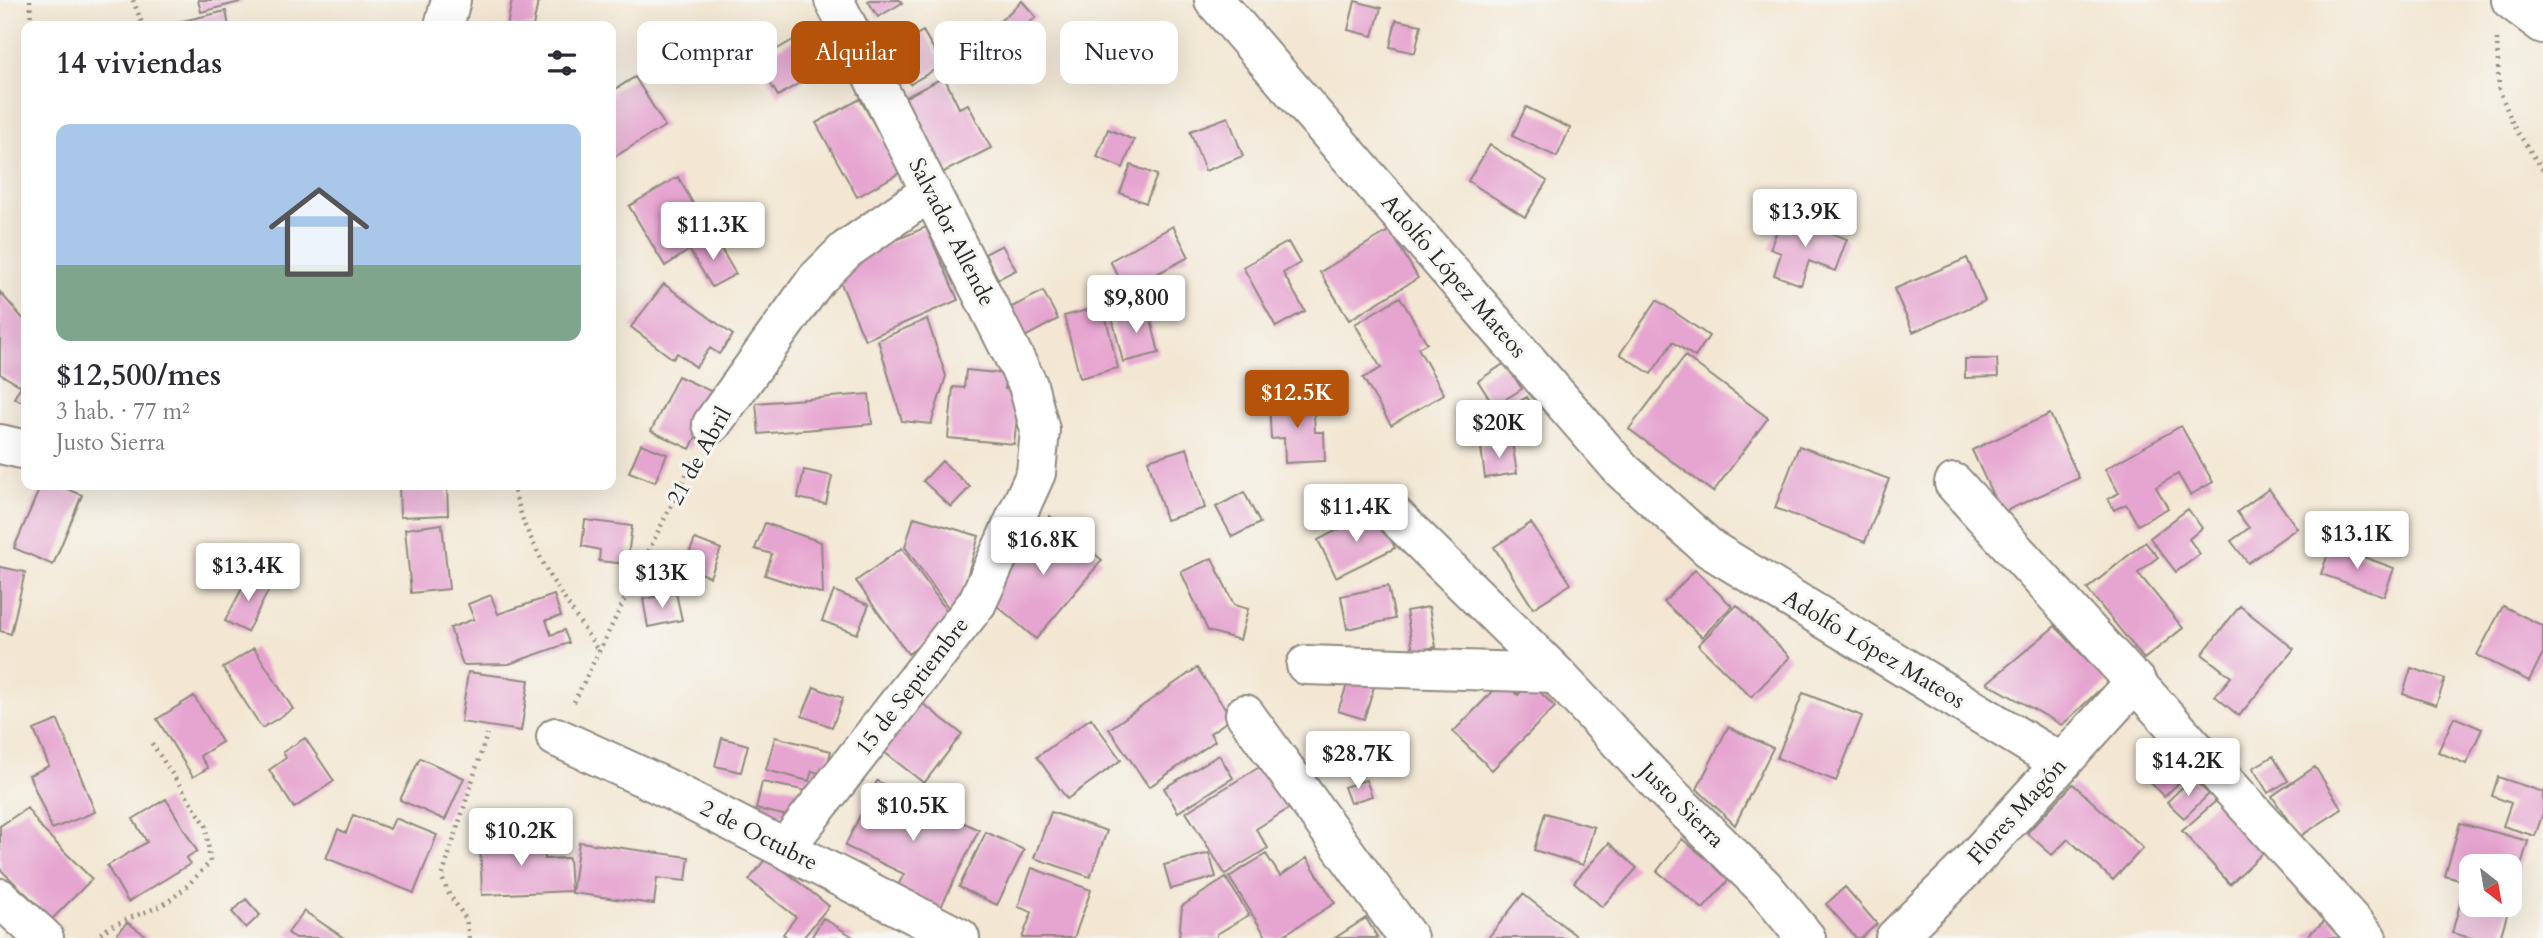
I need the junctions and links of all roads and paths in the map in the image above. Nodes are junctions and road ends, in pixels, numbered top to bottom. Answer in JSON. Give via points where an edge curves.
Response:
{"nodes":[{"id":1,"x":30,"y":0,"type":"edge"},
{"id":2,"x":134,"y":0,"type":"edge"},
{"id":3,"x":451,"y":0,"type":"edge"},
{"id":4,"x":834,"y":0,"type":"edge"},
{"id":5,"x":1214,"y":0,"type":"edge"},
{"id":6,"x":2511,"y":0,"type":"edge"},
{"id":7,"x":31,"y":21,"type":"edge"},
{"id":8,"x":141,"y":21,"type":"edge"},
{"id":9,"x":445,"y":21,"type":"edge"},
{"id":10,"x":2543,"y":24,"type":"edge"},
{"id":11,"x":2497,"y":38,"type":"dead end"},
{"id":12,"x":2543,"y":170,"type":"edge"},
{"id":13,"x":932,"y":191,"type":"junction"},
{"id":14,"x":712,"y":424,"type":"joint"},
{"id":15,"x":0,"y":444,"type":"edge"},
{"id":16,"x":21,"y":449,"type":"edge"},
{"id":17,"x":1036,"y":473,"type":"joint"},
{"id":18,"x":1954,"y":483,"type":"dead end"},
{"id":19,"x":514,"y":490,"type":"edge"},
{"id":20,"x":1394,"y":515,"type":"dead end"},
{"id":21,"x":599,"y":652,"type":"junction"},
{"id":22,"x":1306,"y":665,"type":"dead end"},
{"id":23,"x":1555,"y":673,"type":"junction"},
{"id":24,"x":2136,"y":681,"type":"junction"},
{"id":25,"x":1245,"y":714,"type":"dead end"},
{"id":26,"x":487,"y":734,"type":"dead end"},
{"id":27,"x":556,"y":737,"type":"joint"},
{"id":28,"x":151,"y":742,"type":"dead end"},
{"id":29,"x":2061,"y":763,"type":"junction"},
{"id":30,"x":785,"y":848,"type":"junction"},
{"id":31,"x":0,"y":898,"type":"edge"},
{"id":32,"x":44,"y":938,"type":"edge"},
{"id":33,"x":95,"y":938,"type":"edge"},
{"id":34,"x":469,"y":938,"type":"edge"},
{"id":35,"x":960,"y":938,"type":"edge"},
{"id":36,"x":1408,"y":938,"type":"edge"},
{"id":37,"x":1806,"y":938,"type":"edge"},
{"id":38,"x":1895,"y":938,"type":"edge"},
{"id":39,"x":2367,"y":938,"type":"edge"}],
"edges":[{"from":1,"to":7,"type":"path"},
{"from":2,"to":8,"type":"path"},
{"from":3,"to":9,"type":"main road"},
{"from":4,"to":13,"type":"main road","name":"Salvador Allende"},
{"from":5,"to":29,"type":"main road","name":"Adolfo López Mateos","via":[[1622,470],[1710,549]]},
{"from":6,"to":10,"type":"main road"},
{"from":11,"to":12,"type":"path","via":[[2500,89],[2514,127]]},
{"from":13,"to":14,"type":"main road","name":"21 de Abril","via":[[846,250],[816,280]]},
{"from":13,"to":17,"type":"main road","name":"Salvador Allende","via":[[1028,385],[1040,430]]},
{"from":14,"to":21,"type":"path","name":"21 de Abril"},
{"from":15,"to":16,"type":"main road"},
{"from":17,"to":30,"type":"main road","name":"15 de Septiembre","via":[[977,603]]},
{"from":18,"to":24,"type":"main road"},
{"from":19,"to":21,"type":"path","via":[[549,575]]},
{"from":20,"to":23,"type":"main road","name":"Justo Sierra"},
{"from":21,"to":27,"type":"path","name":"21 de Abril"},
{"from":22,"to":23,"type":"main road"},
{"from":23,"to":37,"type":"main road","name":"Justo Sierra","via":[[1764,887]]},
{"from":24,"to":29,"type":"main road","name":"Flores Magón"},
{"from":24,"to":39,"type":"main road"},
{"from":25,"to":36,"type":"main road"},
{"from":26,"to":34,"type":"path","via":[[442,877],[466,919]]},
{"from":27,"to":30,"type":"main road","name":"2 de Octubre"},
{"from":28,"to":33,"type":"path","via":[[206,825],[210,862],[161,905],[131,916]]},
{"from":29,"to":38,"type":"main road","name":"Flores Magón"},
{"from":30,"to":35,"type":"main road","name":"2 de Octubre"},
{"from":31,"to":32,"type":"main road"}]}
